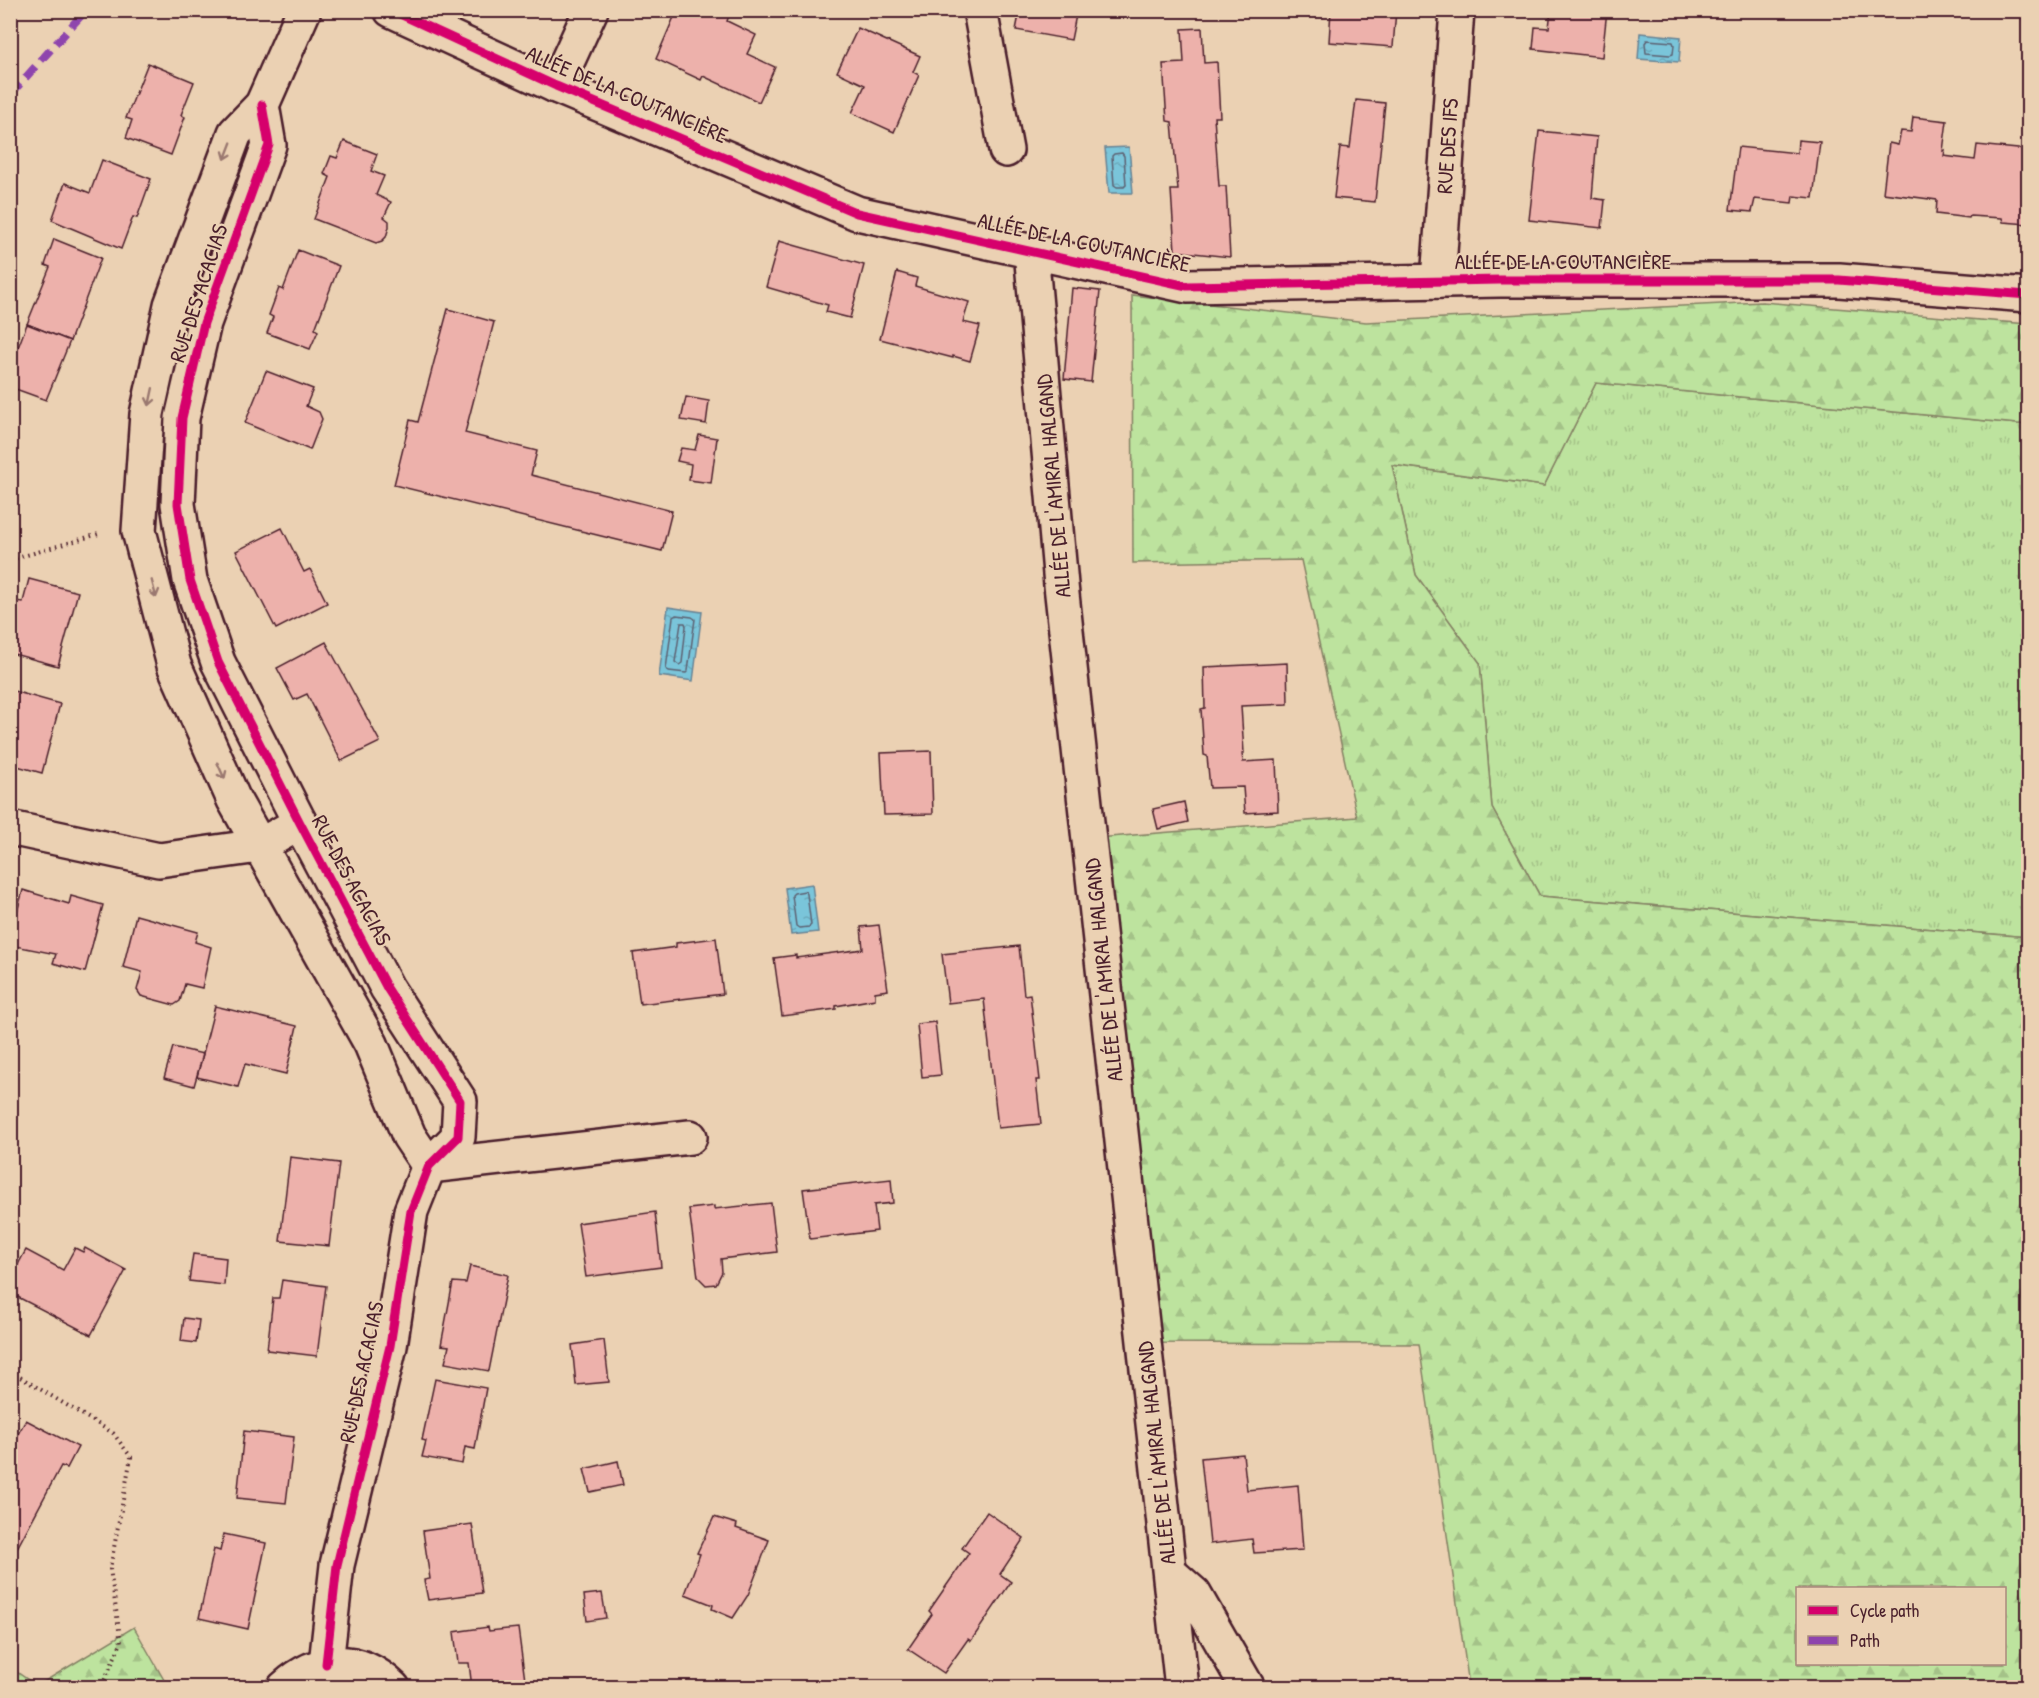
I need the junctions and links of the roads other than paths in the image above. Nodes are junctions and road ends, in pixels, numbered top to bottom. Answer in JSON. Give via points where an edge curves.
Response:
{"nodes":[{"id":1,"x":304,"y":10,"type":"edge"},
{"id":2,"x":391,"y":10,"type":"edge"},
{"id":3,"x":591,"y":10,"type":"edge"},
{"id":4,"x":980,"y":10,"type":"edge"},
{"id":5,"x":1457,"y":10,"type":"edge"},
{"id":6,"x":556,"y":86,"type":"junction"},
{"id":7,"x":262,"y":105,"type":"junction"},
{"id":8,"x":1006,"y":150,"type":"dead end"},
{"id":9,"x":1031,"y":251,"type":"junction"},
{"id":10,"x":1438,"y":281,"type":"junction"},
{"id":11,"x":2028,"y":295,"type":"edge"},
{"id":12,"x":300,"y":823,"type":"junction"},
{"id":13,"x":10,"y":828,"type":"edge"},
{"id":14,"x":259,"y":846,"type":"junction"},
{"id":15,"x":690,"y":1137,"type":"dead end"},
{"id":16,"x":429,"y":1166,"type":"junction"},
{"id":17,"x":1170,"y":1573,"type":"junction"},
{"id":18,"x":326,"y":1664,"type":"junction"},
{"id":19,"x":284,"y":1688,"type":"edge"},
{"id":20,"x":393,"y":1688,"type":"edge"},
{"id":21,"x":1182,"y":1688,"type":"edge"},
{"id":22,"x":1248,"y":1688,"type":"edge"}],
"edges":[{"from":1,"to":7,"type":"street","name":"RUE DES ACACIAS"},
{"from":2,"to":6,"type":"street","name":"ALLÉE DE LA COUTANCIÈRE"},
{"from":3,"to":6,"type":"street"},
{"from":4,"to":8,"type":"street"},
{"from":5,"to":10,"type":"street","name":"RUE DES IFS"},
{"from":6,"to":9,"type":"street","name":"ALLÉE DE LA COUTANCIÈRE","via":[[857,213]]},
{"from":7,"to":12,"type":"street","name":"RUE DES ACACIAS","via":[[269,146],[204,323],[182,418],[178,504],[190,580],[218,662]]},
{"from":7,"to":14,"type":"street","name":"RUE DES ACACIAS","one_way":true,"via":[[235,133],[171,305],[147,414],[139,531],[174,665],[234,800]]},
{"from":9,"to":10,"type":"street","name":"ALLÉE DE LA COUTANCIÈRE","via":[[1186,286]]},
{"from":9,"to":17,"type":"street","name":"ALLÉE DE L'AMIRAL HALGAND","via":[[1061,585]]},
{"from":10,"to":11,"type":"street","name":"ALLÉE DE LA COUTANCIÈRE","via":[[1839,280]]},
{"from":12,"to":14,"type":"street","name":"RUE DES ACACIAS"},
{"from":12,"to":16,"type":"street","name":"RUE DES ACACIAS","via":[[387,988],[460,1101],[458,1137]]},
{"from":13,"to":14,"type":"street","name":"RUE DES ACACIAS","via":[[159,860]]},
{"from":14,"to":16,"type":"street","name":"RUE DES ACACIAS","via":[[371,1044],[409,1136]]},
{"from":15,"to":16,"type":"street"},
{"from":16,"to":18,"type":"street","name":"RUE DES ACACIAS","via":[[411,1211],[390,1346],[337,1565]]},
{"from":17,"to":21,"type":"street","name":"ALLÉE DE L'AMIRAL HALGAND"},
{"from":17,"to":22,"type":"street","via":[[1194,1594]]},
{"from":18,"to":19,"type":"street","via":[[304,1672]]},
{"from":18,"to":20,"type":"street","via":[[350,1664],[373,1672]]}]}
